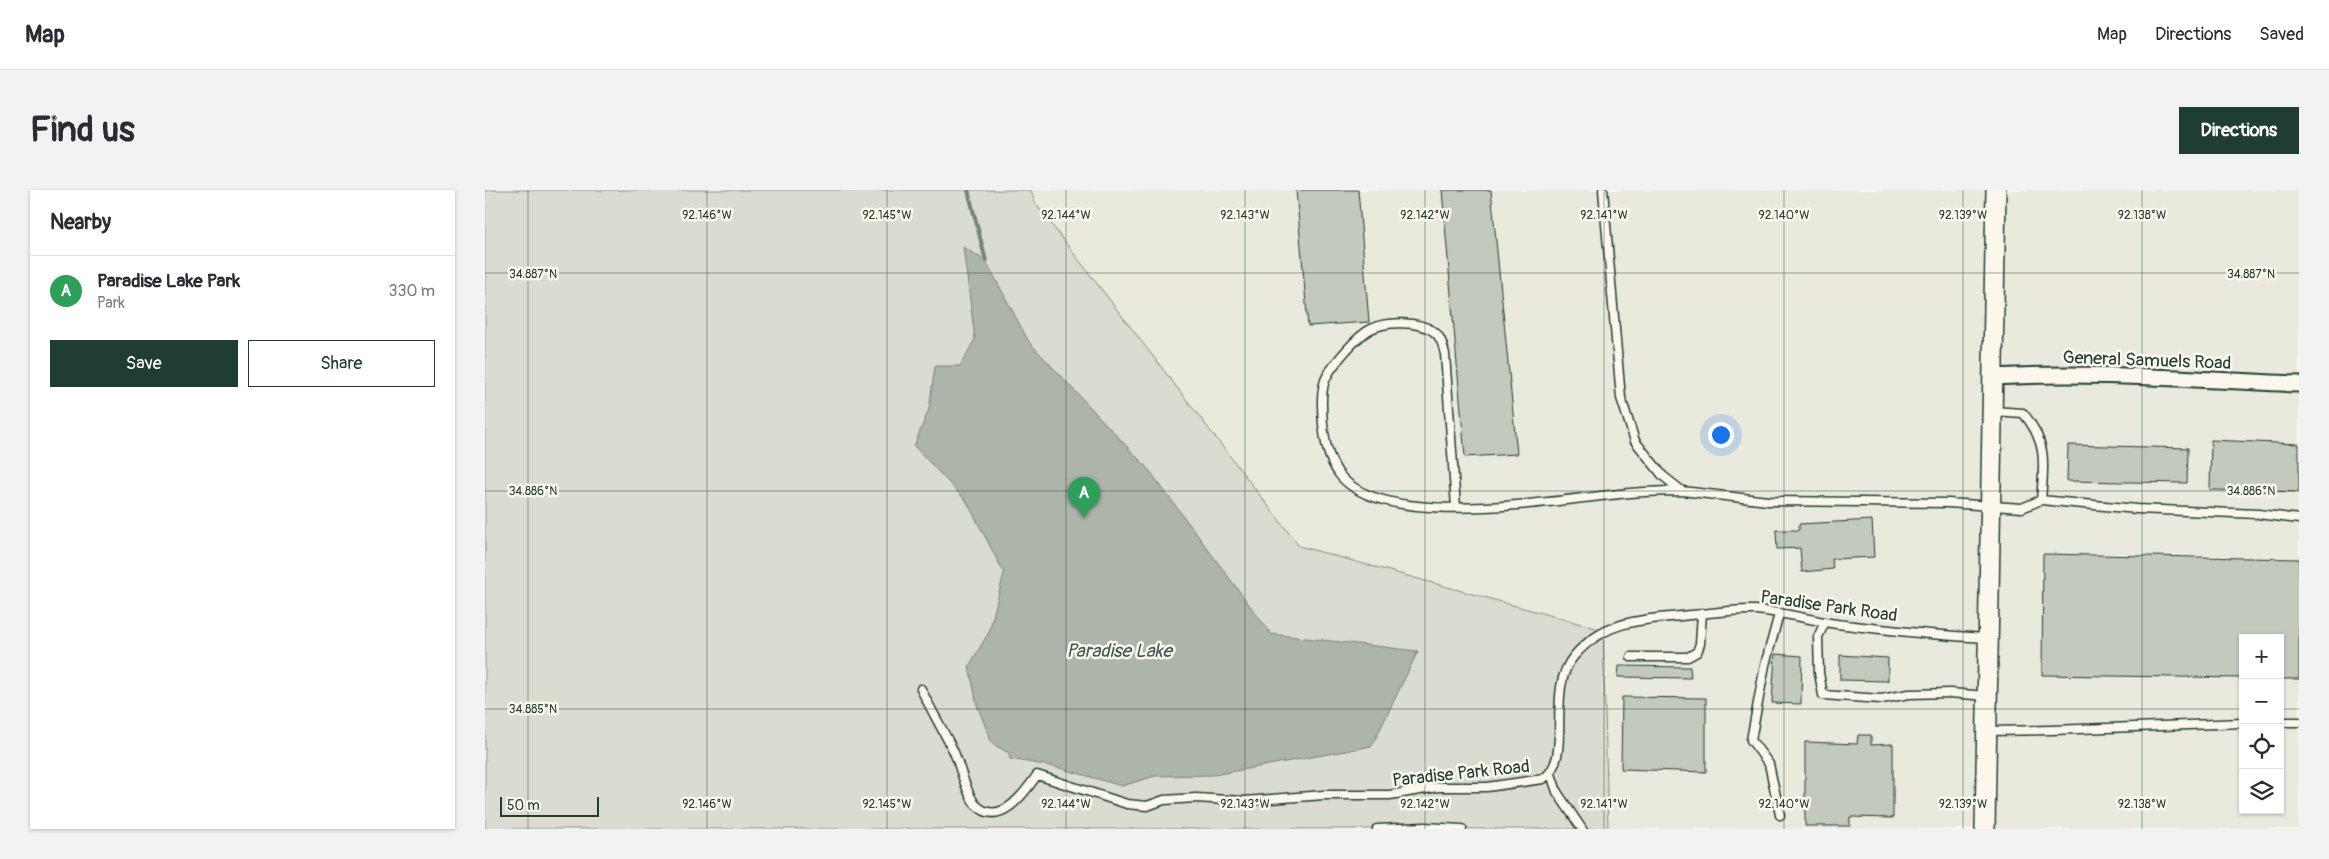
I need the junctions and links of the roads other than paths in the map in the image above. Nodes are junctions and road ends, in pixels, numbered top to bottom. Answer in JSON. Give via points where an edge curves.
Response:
{"nodes":[{"id":1,"x":1603,"y":190,"type":"edge"},
{"id":2,"x":1996,"y":190,"type":"edge"},
{"id":3,"x":1993,"y":378,"type":"junction"},
{"id":4,"x":2299,"y":384,"type":"edge"},
{"id":5,"x":1993,"y":411,"type":"junction"},
{"id":6,"x":1682,"y":491,"type":"junction"},
{"id":7,"x":2041,"y":500,"type":"junction"},
{"id":8,"x":1990,"y":506,"type":"junction"},
{"id":9,"x":1456,"y":507,"type":"junction"},
{"id":10,"x":2299,"y":519,"type":"edge"},
{"id":11,"x":1702,"y":614,"type":"junction"},
{"id":12,"x":1779,"y":614,"type":"junction"},
{"id":13,"x":1825,"y":622,"type":"junction"},
{"id":14,"x":1988,"y":638,"type":"junction"},
{"id":15,"x":1631,"y":657,"type":"dead end"},
{"id":16,"x":921,"y":689,"type":"dead end"},
{"id":17,"x":1987,"y":696,"type":"junction"},
{"id":18,"x":2284,"y":722,"type":"edge"},
{"id":19,"x":2299,"y":722,"type":"edge"},
{"id":20,"x":2239,"y":723,"type":"edge"},
{"id":21,"x":1986,"y":731,"type":"junction"},
{"id":22,"x":1551,"y":774,"type":"junction"},
{"id":23,"x":1780,"y":815,"type":"dead end"},
{"id":24,"x":1377,"y":829,"type":"edge"},
{"id":25,"x":1462,"y":829,"type":"edge"},
{"id":26,"x":1582,"y":829,"type":"edge"},
{"id":27,"x":1985,"y":829,"type":"edge"}],
"edges":[{"from":1,"to":6,"type":"lane","via":[[1621,398],[1635,441],[1663,476]]},
{"from":2,"to":3,"type":"street"},
{"from":3,"to":4,"type":"street","name":"General Samuels Road","via":[[2122,376]]},
{"from":3,"to":5,"type":"street"},
{"from":5,"to":7,"type":"lane","via":[[2023,413],[2036,428],[2045,460]]},
{"from":5,"to":8,"type":"street"},
{"from":6,"to":8,"type":"lane","via":[[1768,501]]},
{"from":6,"to":9,"type":"lane","via":[[1503,507]]},
{"from":7,"to":8,"type":"lane","via":[[2022,508]]},
{"from":7,"to":10,"type":"lane"},
{"from":8,"to":14,"type":"street"},
{"from":9,"to":9,"type":"lane","via":[[1398,504],[1357,489],[1340,475],[1328,454],[1322,408],[1326,377],[1357,338],[1371,328],[1388,324],[1418,326],[1433,331],[1442,342]]},
{"from":11,"to":12,"type":"lane","name":"Paradise Park Road","via":[[1756,610]]},
{"from":11,"to":15,"type":"lane","via":[[1697,652],[1688,657]]},
{"from":11,"to":22,"type":"lane","name":"Paradise Park Road","via":[[1651,618],[1603,630],[1575,654],[1561,680],[1558,759]]},
{"from":12,"to":13,"type":"lane","name":"Paradise Park Road"},
{"from":12,"to":23,"type":"lane","via":[[1765,665],[1751,740],[1769,764]]},
{"from":13,"to":14,"type":"lane","name":"Paradise Park Road"},
{"from":13,"to":17,"type":"lane","via":[[1817,637],[1823,695],[1881,700],[1909,694]]},
{"from":14,"to":17,"type":"street"},
{"from":16,"to":22,"type":"lane","name":"Paradise Park Road","via":[[953,750],[974,804],[983,812],[1001,815],[1020,800],[1037,775],[1119,801],[1147,806],[1164,800],[1196,798],[1244,801],[1324,795],[1390,795],[1439,787],[1487,787],[1543,779]]},
{"from":17,"to":21,"type":"street"},
{"from":18,"to":19,"type":"lane"},
{"from":20,"to":21,"type":"lane"},
{"from":21,"to":27,"type":"street"},
{"from":22,"to":26,"type":"lane","via":[[1561,797]]},
{"from":24,"to":25,"type":"lane"}]}
